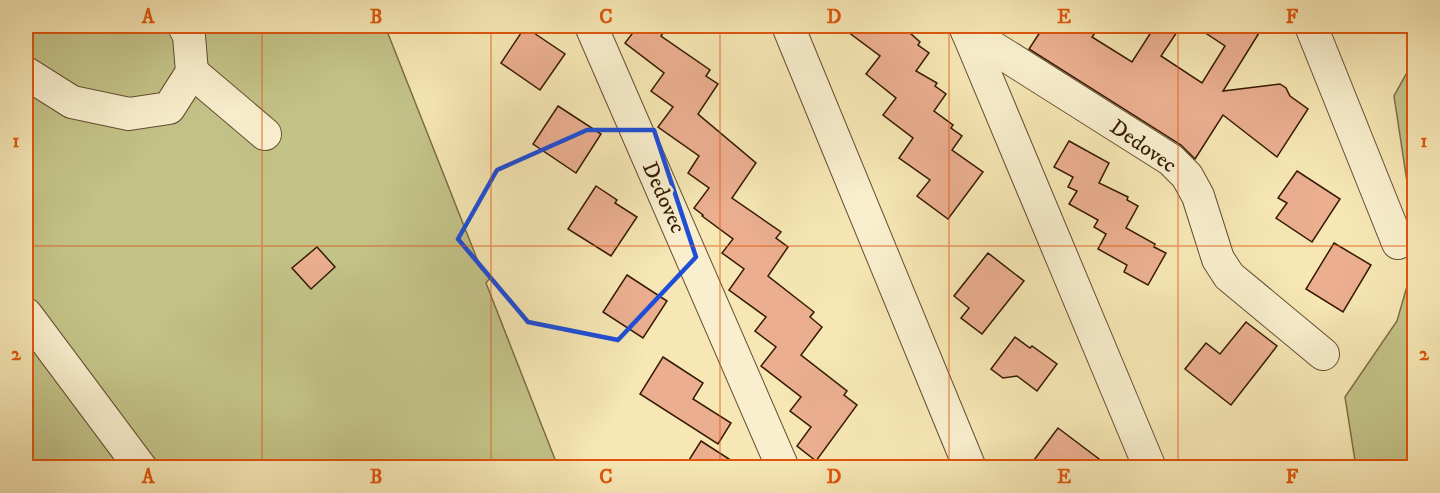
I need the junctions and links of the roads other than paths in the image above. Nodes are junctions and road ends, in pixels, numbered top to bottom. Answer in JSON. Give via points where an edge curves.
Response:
{"nodes":[{"id":1,"x":184,"y":26,"type":"edge"},
{"id":2,"x":591,"y":26,"type":"edge"},
{"id":3,"x":788,"y":26,"type":"edge"},
{"id":4,"x":1311,"y":26,"type":"edge"},
{"id":5,"x":966,"y":28,"type":"edge"},
{"id":6,"x":192,"y":72,"type":"junction"},
{"id":7,"x":26,"y":74,"type":"edge"},
{"id":8,"x":265,"y":134,"type":"dead end"},
{"id":9,"x":1398,"y":243,"type":"dead end"},
{"id":10,"x":26,"y":314,"type":"edge"},
{"id":11,"x":1323,"y":354,"type":"dead end"},
{"id":12,"x":141,"y":468,"type":"edge"},
{"id":13,"x":783,"y":468,"type":"edge"},
{"id":14,"x":970,"y":468,"type":"edge"},
{"id":15,"x":1150,"y":468,"type":"edge"}],
"edges":[{"from":1,"to":6,"type":"street","via":[[189,36]]},
{"from":2,"to":13,"type":"street","name":"Dedovec"},
{"from":3,"to":14,"type":"street"},
{"from":4,"to":9,"type":"street"},
{"from":5,"to":11,"type":"street","name":"Dedovec","via":[[1171,160],[1187,176],[1198,196],[1218,259],[1229,276]]},
{"from":5,"to":15,"type":"street","name":"Dedovec"},
{"from":6,"to":7,"type":"street","via":[[169,108],[129,114],[72,102]]},
{"from":6,"to":8,"type":"street"},
{"from":10,"to":12,"type":"street"}]}
